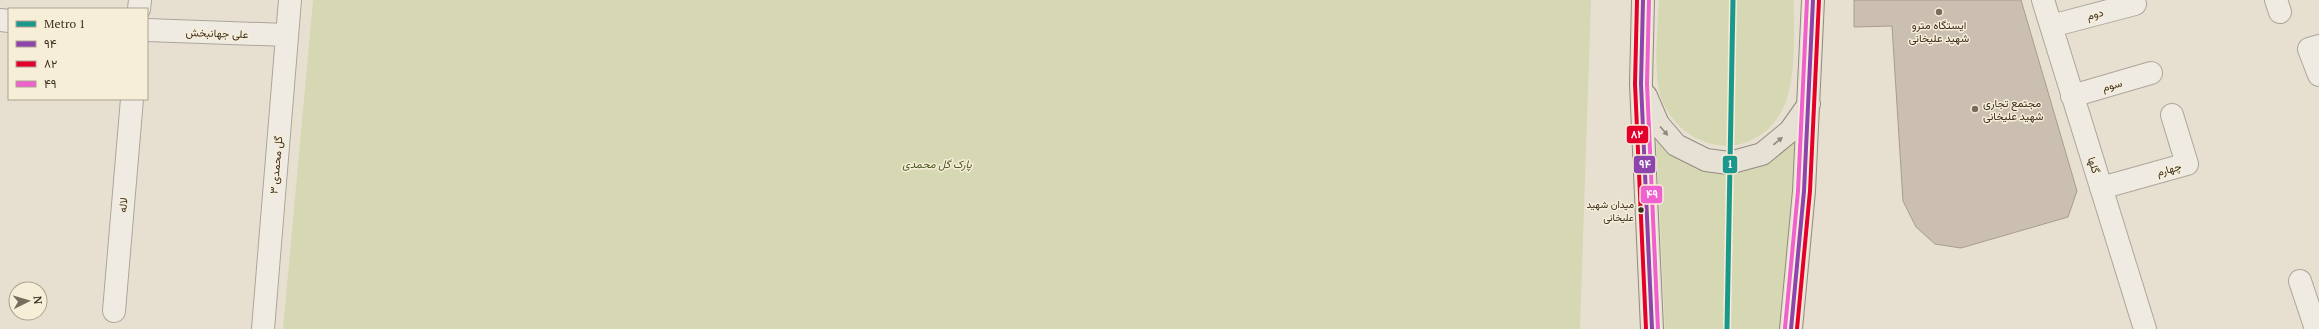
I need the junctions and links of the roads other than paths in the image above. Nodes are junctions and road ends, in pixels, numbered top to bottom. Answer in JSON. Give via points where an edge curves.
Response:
{"nodes":[{"id":1,"x":290,"y":0,"type":"edge"},
{"id":2,"x":1643,"y":0,"type":"edge"},
{"id":3,"x":1813,"y":0,"type":"edge"},
{"id":4,"x":2043,"y":0,"type":"edge"},
{"id":5,"x":2134,"y":0,"type":"edge"},
{"id":6,"x":2051,"y":26,"type":"junction"},
{"id":7,"x":148,"y":30,"type":"edge"},
{"id":8,"x":287,"y":36,"type":"junction"},
{"id":9,"x":2319,"y":46,"type":"edge"},
{"id":10,"x":2151,"y":73,"type":"dead end"},
{"id":11,"x":2319,"y":75,"type":"edge"},
{"id":12,"x":1641,"y":84,"type":"junction"},
{"id":13,"x":2072,"y":96,"type":"junction"},
{"id":14,"x":132,"y":100,"type":"edge"},
{"id":15,"x":1809,"y":104,"type":"junction"},
{"id":16,"x":2172,"y":115,"type":"dead end"},
{"id":17,"x":2101,"y":188,"type":"junction"},
{"id":18,"x":2300,"y":281,"type":"dead end"},
{"id":19,"x":114,"y":311,"type":"dead end"},
{"id":20,"x":263,"y":329,"type":"edge"},
{"id":21,"x":1652,"y":329,"type":"edge"},
{"id":22,"x":1791,"y":329,"type":"edge"},
{"id":23,"x":2145,"y":329,"type":"edge"},
{"id":24,"x":2316,"y":329,"type":"edge"}],
"edges":[{"from":1,"to":8,"type":"street","name":"گل محمدی ۳"},
{"from":2,"to":12,"type":"main road"},
{"from":3,"to":15,"type":"main road"},
{"from":4,"to":6,"type":"street","name":"گلها"},
{"from":5,"to":6,"type":"street","name":"دوم","via":[[2135,4]]},
{"from":6,"to":13,"type":"street","name":"گلها"},
{"from":7,"to":8,"type":"street","name":"علی جهانبخش"},
{"from":8,"to":20,"type":"street","name":"گل محمدی ۳"},
{"from":9,"to":11,"type":"street","via":[[2309,49]]},
{"from":10,"to":13,"type":"street","name":"سوم"},
{"from":12,"to":15,"type":"main road","one_way":true,"via":[[1658,124],[1676,145],[1706,160],[1730,163],[1762,154],[1790,131]]},
{"from":12,"to":21,"type":"main road"},
{"from":13,"to":17,"type":"street","name":"گلها"},
{"from":14,"to":19,"type":"street","name":"لاله"},
{"from":15,"to":22,"type":"main road"},
{"from":16,"to":17,"type":"street","name":"چهارم","via":[[2188,164]]},
{"from":17,"to":23,"type":"street","name":"گلها"},
{"from":18,"to":24,"type":"street"}]}
